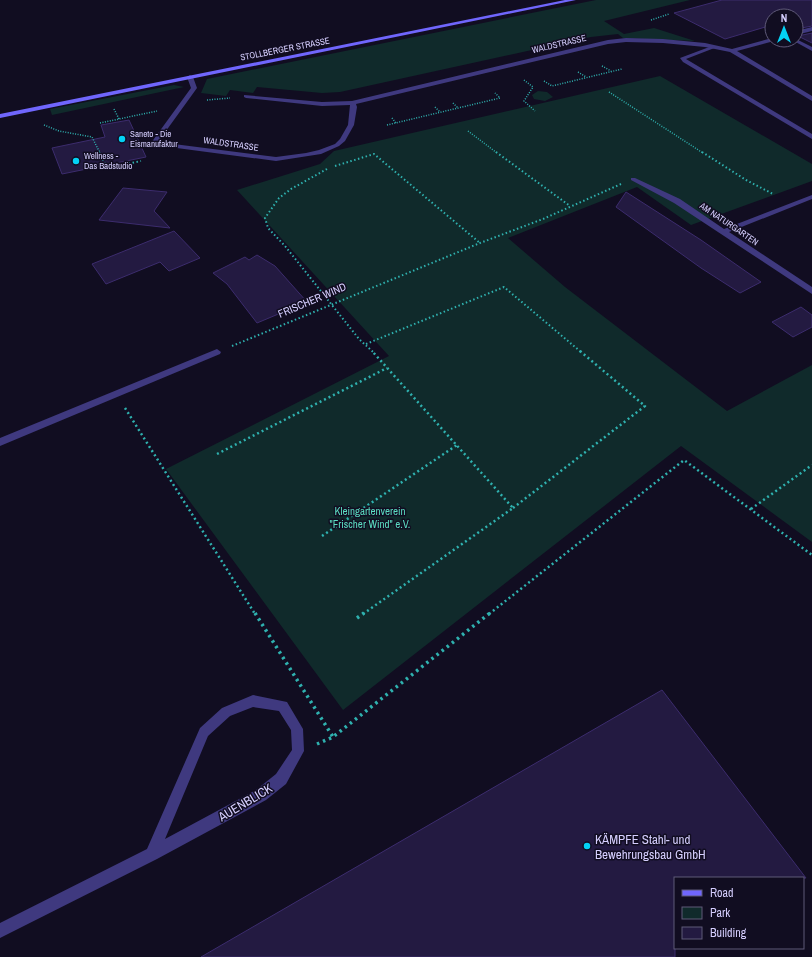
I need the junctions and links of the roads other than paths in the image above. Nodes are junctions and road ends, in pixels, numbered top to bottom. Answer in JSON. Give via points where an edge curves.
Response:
{"nodes":[{"id":1,"x":573,"y":0,"type":"edge"},
{"id":2,"x":764,"y":42,"type":"edge"},
{"id":3,"x":714,"y":47,"type":"junction"},
{"id":4,"x":732,"y":51,"type":"junction"},
{"id":5,"x":190,"y":77,"type":"junction"},
{"id":6,"x":249,"y":96,"type":"road end"},
{"id":7,"x":812,"y":99,"type":"edge"},
{"id":8,"x":352,"y":103,"type":"junction"},
{"id":9,"x":0,"y":116,"type":"edge"},
{"id":10,"x":812,"y":137,"type":"edge"},
{"id":11,"x":633,"y":179,"type":"road end"},
{"id":12,"x":812,"y":197,"type":"edge"},
{"id":13,"x":723,"y":232,"type":"junction"},
{"id":14,"x":812,"y":291,"type":"edge"},
{"id":15,"x":217,"y":352,"type":"road end"},
{"id":16,"x":0,"y":442,"type":"edge"},
{"id":17,"x":152,"y":854,"type":"junction"},
{"id":18,"x":0,"y":931,"type":"edge"}],
"edges":[{"from":1,"to":5,"type":"main road","name":"STOLLBERGER STRASSE"},
{"from":2,"to":4,"type":"street","name":"WALDSTRASSE"},
{"from":3,"to":4,"type":"street","name":"WALDSTRASSE"},
{"from":3,"to":8,"type":"street","name":"WALDSTRASSE","via":[[663,41],[608,42]]},
{"from":3,"to":10,"type":"street","via":[[683,58]]},
{"from":4,"to":7,"type":"street"},
{"from":5,"to":8,"type":"street","name":"WALDSTRASSE","via":[[194,88],[154,143],[276,159],[321,152],[343,140],[351,124],[354,107]]},
{"from":5,"to":9,"type":"main road","name":"STOLLBERGER STRASSE"},
{"from":6,"to":8,"type":"street","name":"WALDSTRASSE","via":[[322,104]]},
{"from":11,"to":13,"type":"street","name":"AM NATURGARTEN","via":[[677,201]]},
{"from":12,"to":13,"type":"street"},
{"from":13,"to":14,"type":"street","name":"AM NATURGARTEN"},
{"from":15,"to":16,"type":"street"},
{"from":17,"to":17,"type":"street","name":"AUENBLICK","via":[[261,795],[281,779],[298,751],[297,729],[283,706],[253,701],[226,712],[204,732]]},
{"from":17,"to":18,"type":"street","name":"AUENBLICK"}]}
